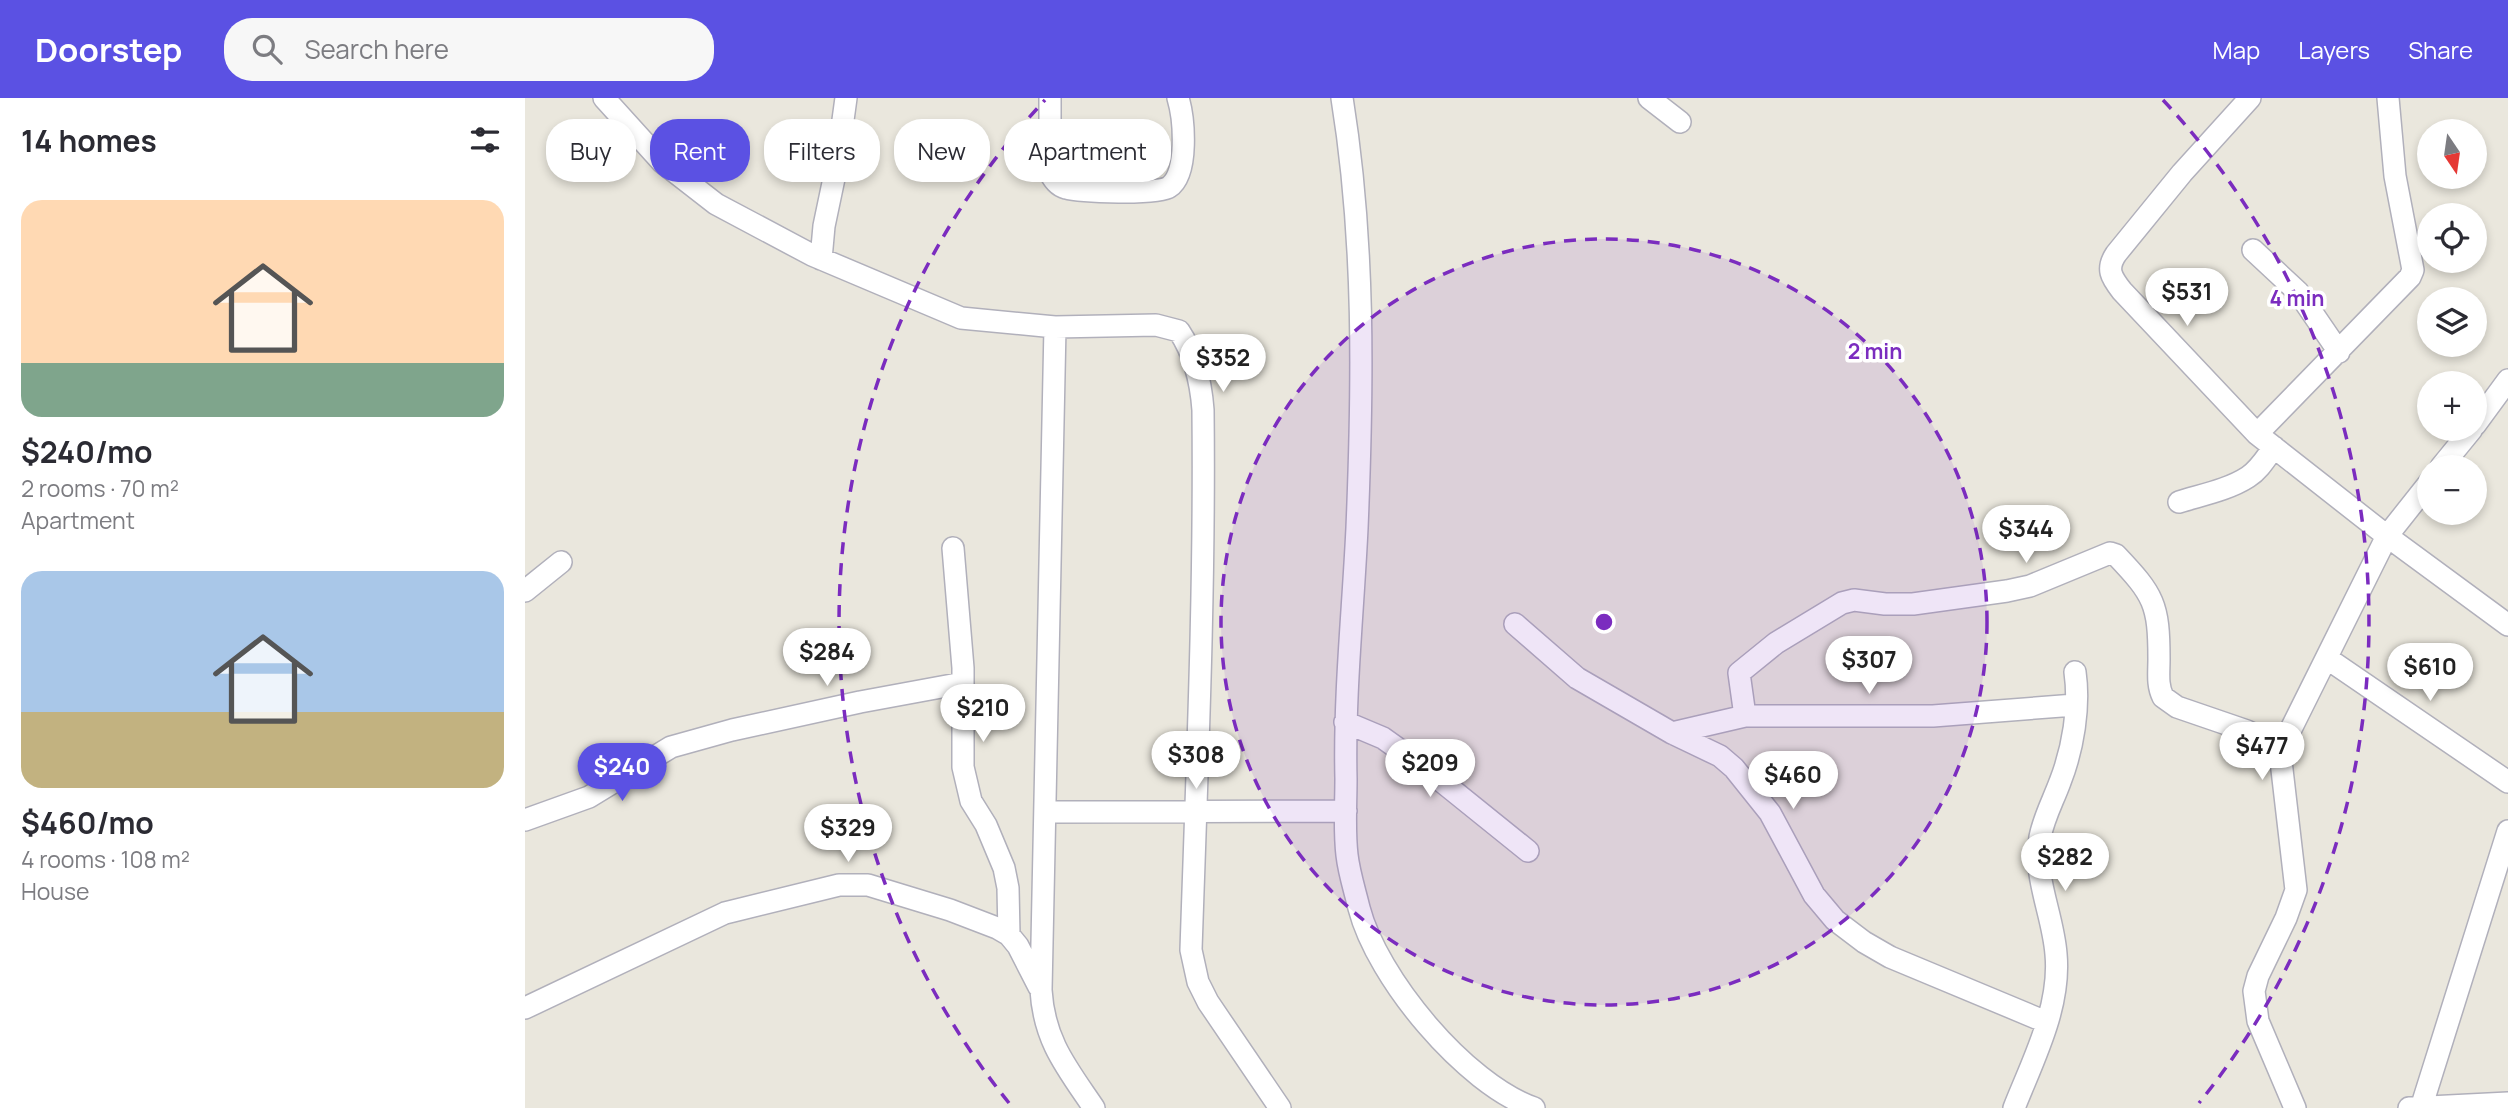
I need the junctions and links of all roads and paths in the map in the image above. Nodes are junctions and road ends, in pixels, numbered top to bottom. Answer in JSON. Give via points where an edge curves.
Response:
{"nodes":[{"id":1,"x":604,"y":98,"type":"edge"},
{"id":2,"x":846,"y":98,"type":"edge"},
{"id":3,"x":1050,"y":98,"type":"edge"},
{"id":4,"x":1178,"y":98,"type":"edge"},
{"id":5,"x":1342,"y":98,"type":"edge"},
{"id":6,"x":1649,"y":98,"type":"edge"},
{"id":7,"x":2250,"y":98,"type":"edge"},
{"id":8,"x":2388,"y":98,"type":"edge"},
{"id":9,"x":1680,"y":122,"type":"dead end"},
{"id":10,"x":2253,"y":250,"type":"dead end"},
{"id":11,"x":821,"y":258,"type":"junction"},
{"id":12,"x":1055,"y":327,"type":"junction"},
{"id":13,"x":2339,"y":352,"type":"junction"},
{"id":14,"x":2508,"y":380,"type":"edge"},
{"id":15,"x":2487,"y":408,"type":"edge"},
{"id":16,"x":2266,"y":441,"type":"junction"},
{"id":17,"x":2462,"y":441,"type":"edge"},
{"id":18,"x":2451,"y":455,"type":"edge"},
{"id":19,"x":2417,"y":498,"type":"edge"},
{"id":20,"x":2179,"y":502,"type":"dead end"},
{"id":21,"x":2387,"y":536,"type":"junction"},
{"id":22,"x":953,"y":548,"type":"dead end"},
{"id":23,"x":561,"y":562,"type":"dead end"},
{"id":24,"x":525,"y":592,"type":"edge"},
{"id":25,"x":1515,"y":624,"type":"dead end"},
{"id":26,"x":2508,"y":625,"type":"edge"},
{"id":27,"x":2327,"y":659,"type":"junction"},
{"id":28,"x":2075,"y":672,"type":"dead end"},
{"id":29,"x":963,"y":683,"type":"junction"},
{"id":30,"x":2075,"y":705,"type":"junction"},
{"id":31,"x":1745,"y":716,"type":"junction"},
{"id":32,"x":1345,"y":722,"type":"junction"},
{"id":33,"x":1672,"y":733,"type":"junction"},
{"id":34,"x":2283,"y":748,"type":"junction"},
{"id":35,"x":2508,"y":782,"type":"edge"},
{"id":36,"x":1346,"y":811,"type":"junction"},
{"id":37,"x":1045,"y":812,"type":"junction"},
{"id":38,"x":1196,"y":812,"type":"junction"},
{"id":39,"x":525,"y":820,"type":"edge"},
{"id":40,"x":2508,"y":831,"type":"edge"},
{"id":41,"x":1528,"y":851,"type":"dead end"},
{"id":42,"x":1009,"y":935,"type":"junction"},
{"id":43,"x":1041,"y":990,"type":"junction"},
{"id":44,"x":525,"y":1008,"type":"edge"},
{"id":45,"x":2046,"y":1021,"type":"junction"},
{"id":46,"x":2508,"y":1103,"type":"edge"},
{"id":47,"x":1094,"y":1108,"type":"edge"},
{"id":48,"x":1280,"y":1108,"type":"edge"},
{"id":49,"x":1534,"y":1108,"type":"edge"},
{"id":50,"x":2014,"y":1108,"type":"edge"},
{"id":51,"x":2295,"y":1108,"type":"edge"},
{"id":52,"x":2417,"y":1108,"type":"edge"}],
"edges":[{"from":1,"to":11,"type":"street","via":[[692,188],[732,214]]},
{"from":2,"to":11,"type":"street"},
{"from":3,"to":4,"type":"street","via":[[1050,173],[1055,181],[1068,189],[1149,192],[1169,187],[1179,175],[1183,137]]},
{"from":5,"to":32,"type":"street","via":[[1353,166],[1362,348]]},
{"from":6,"to":9,"type":"street"},
{"from":7,"to":16,"type":"street","via":[[2116,254],[2110,273]]},
{"from":8,"to":13,"type":"street","via":[[2395,176],[2413,270]]},
{"from":10,"to":13,"type":"street","via":[[2298,292]]},
{"from":11,"to":12,"type":"street","via":[[961,318]]},
{"from":12,"to":37,"type":"street"},
{"from":12,"to":38,"type":"street","via":[[1170,327],[1179,331],[1194,362],[1202,395],[1204,543]]},
{"from":13,"to":16,"type":"street"},
{"from":14,"to":15,"type":"street"},
{"from":16,"to":20,"type":"street","via":[[2260,466],[2248,477]]},
{"from":16,"to":21,"type":"street"},
{"from":17,"to":18,"type":"street"},
{"from":19,"to":21,"type":"street"},
{"from":21,"to":26,"type":"street"},
{"from":21,"to":27,"type":"street"},
{"from":22,"to":29,"type":"street"},
{"from":23,"to":24,"type":"street"},
{"from":25,"to":33,"type":"street","via":[[1577,678]]},
{"from":27,"to":34,"type":"street"},
{"from":27,"to":35,"type":"street"},
{"from":28,"to":30,"type":"street"},
{"from":29,"to":39,"type":"street","via":[[732,730],[671,747],[589,797]]},
{"from":29,"to":42,"type":"street","via":[[963,767],[971,801],[1004,868]]},
{"from":30,"to":31,"type":"street","via":[[1954,715]]},
{"from":30,"to":45,"type":"street","via":[[2068,762],[2040,838],[2039,872],[2056,955]]},
{"from":31,"to":33,"type":"street"},
{"from":31,"to":34,"type":"street","via":[[1739,673],[1776,643],[1842,603],[1913,604],[2007,592],[2111,553],[2144,586],[2157,612],[2158,681],[2163,698]]},
{"from":32,"to":36,"type":"street"},
{"from":32,"to":41,"type":"street","via":[[1383,738]]},
{"from":33,"to":45,"type":"street","via":[[1720,756],[1734,768],[1770,813],[1814,895],[1835,920],[1890,957]]},
{"from":34,"to":51,"type":"street","via":[[2296,890],[2254,991],[2257,1021]]},
{"from":36,"to":38,"type":"street"},
{"from":36,"to":49,"type":"street","via":[[1347,855],[1360,912],[1382,962],[1423,1022],[1459,1060]]},
{"from":37,"to":38,"type":"street"},
{"from":37,"to":43,"type":"street"},
{"from":38,"to":48,"type":"street","via":[[1194,968],[1208,1002]]},
{"from":40,"to":52,"type":"street"},
{"from":42,"to":43,"type":"street"},
{"from":42,"to":44,"type":"street","via":[[950,910],[868,885],[839,885],[725,913]]},
{"from":43,"to":47,"type":"street","via":[[1043,1016],[1054,1046]]},
{"from":45,"to":50,"type":"street"},
{"from":46,"to":52,"type":"street"}]}
